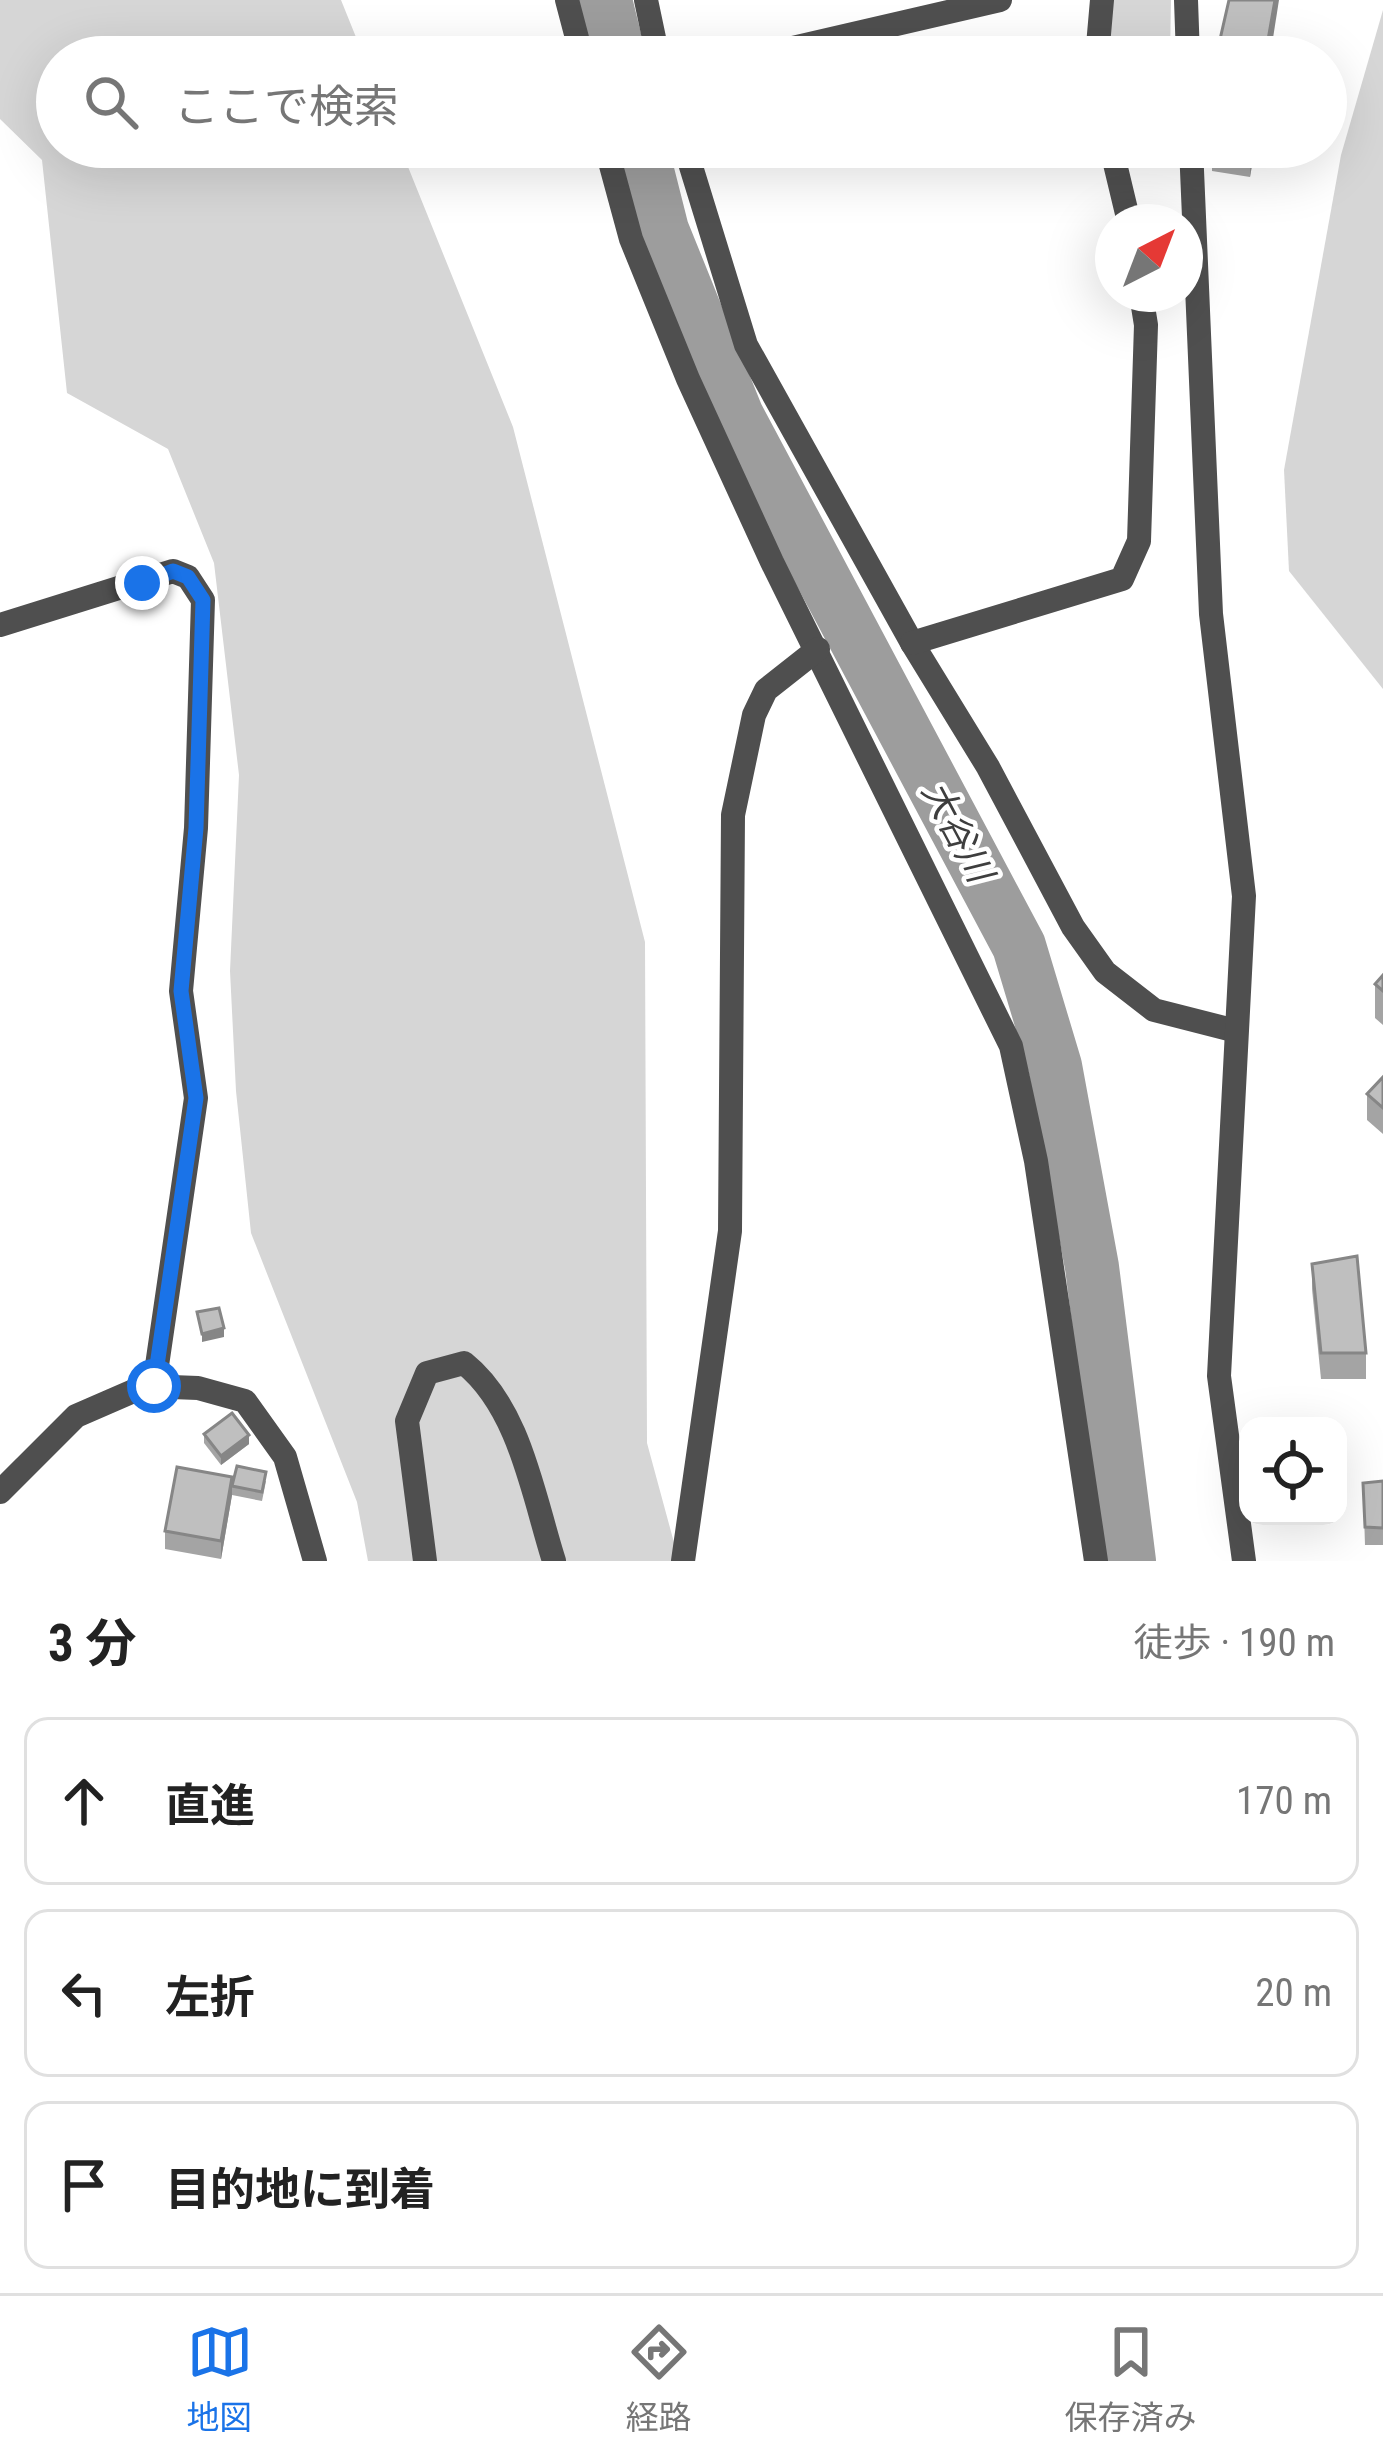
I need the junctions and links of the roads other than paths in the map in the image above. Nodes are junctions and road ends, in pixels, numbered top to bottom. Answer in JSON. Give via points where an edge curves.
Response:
{"nodes":[{"id":1,"x":567,"y":0,"type":"edge"},
{"id":2,"x":646,"y":0,"type":"edge"},
{"id":3,"x":1000,"y":0,"type":"edge"},
{"id":4,"x":1102,"y":0,"type":"edge"},
{"id":5,"x":1186,"y":0,"type":"edge"},
{"id":6,"x":576,"y":36,"type":"edge"},
{"id":7,"x":654,"y":36,"type":"edge"},
{"id":8,"x":845,"y":36,"type":"edge"},
{"id":9,"x":1099,"y":36,"type":"edge"},
{"id":10,"x":1187,"y":36,"type":"edge"},
{"id":11,"x":612,"y":168,"type":"edge"},
{"id":12,"x":691,"y":168,"type":"edge"},
{"id":13,"x":1116,"y":168,"type":"edge"},
{"id":14,"x":1192,"y":168,"type":"edge"},
{"id":15,"x":1125,"y":204,"type":"edge"},
{"id":16,"x":1144,"y":312,"type":"edge"},
{"id":17,"x":0,"y":625,"type":"edge"},
{"id":18,"x":912,"y":643,"type":"junction"},
{"id":19,"x":818,"y":649,"type":"junction"},
{"id":20,"x":1237,"y":1031,"type":"junction"},
{"id":21,"x":154,"y":1386,"type":"junction"},
{"id":22,"x":0,"y":1492,"type":"edge"},
{"id":23,"x":316,"y":1561,"type":"edge"},
{"id":24,"x":425,"y":1561,"type":"edge"},
{"id":25,"x":554,"y":1561,"type":"edge"},
{"id":26,"x":683,"y":1561,"type":"edge"},
{"id":27,"x":1096,"y":1561,"type":"edge"},
{"id":28,"x":1244,"y":1561,"type":"edge"}],
"edges":[{"from":1,"to":6,"type":"street"},
{"from":2,"to":7,"type":"street"},
{"from":3,"to":8,"type":"street"},
{"from":4,"to":9,"type":"street"},
{"from":5,"to":10,"type":"street"},
{"from":11,"to":19,"type":"street","via":[[631,239],[688,379]]},
{"from":12,"to":18,"type":"street","via":[[746,345]]},
{"from":13,"to":15,"type":"street"},
{"from":14,"to":20,"type":"street","via":[[1210,614],[1244,896]]},
{"from":16,"to":18,"type":"street","via":[[1139,541],[1122,579]]},
{"from":17,"to":21,"type":"street","via":[[173,571],[188,577],[203,600],[181,991],[196,1098]]},
{"from":18,"to":20,"type":"street","via":[[1105,972],[1154,1010]]},
{"from":19,"to":26,"type":"street","via":[[766,690],[733,814],[730,1231]]},
{"from":19,"to":27,"type":"street","via":[[1011,1046]]},
{"from":20,"to":28,"type":"street","via":[[1219,1376]]},
{"from":21,"to":22,"type":"street","via":[[76,1416]]},
{"from":21,"to":23,"type":"street","via":[[245,1401],[285,1457]]},
{"from":24,"to":25,"type":"street","via":[[407,1421],[427,1373],[464,1363],[485,1381],[512,1431]]}]}
